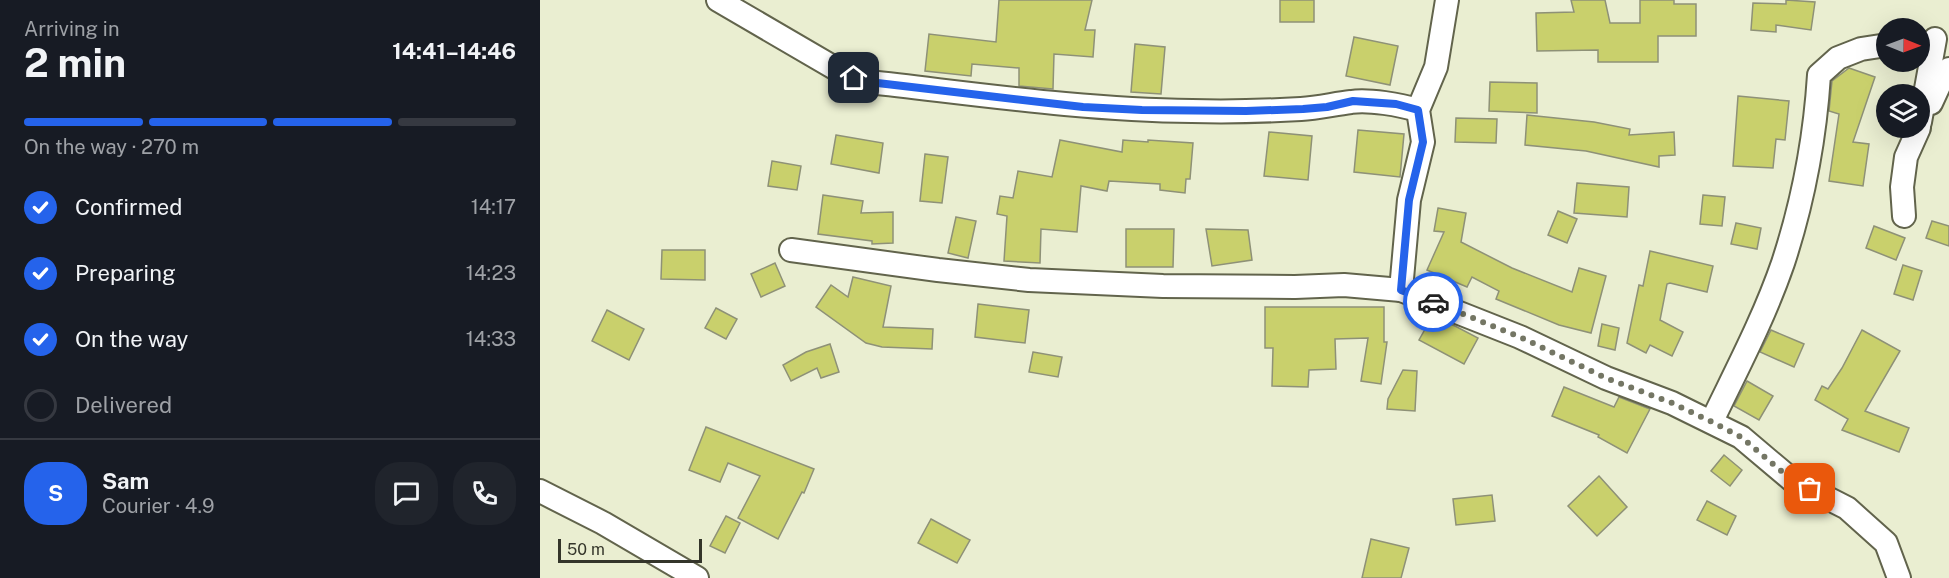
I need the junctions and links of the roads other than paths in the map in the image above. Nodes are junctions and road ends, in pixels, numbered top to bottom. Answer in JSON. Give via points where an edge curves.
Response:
{"nodes":[{"id":1,"x":718,"y":0,"type":"edge"},
{"id":2,"x":1447,"y":0,"type":"edge"},
{"id":3,"x":1935,"y":39,"type":"edge"},
{"id":4,"x":1876,"y":47,"type":"edge"},
{"id":5,"x":1949,"y":69,"type":"edge"},
{"id":6,"x":1927,"y":84,"type":"edge"},
{"id":7,"x":1930,"y":104,"type":"edge"},
{"id":8,"x":1418,"y":110,"type":"junction"},
{"id":9,"x":1914,"y":138,"type":"edge"},
{"id":10,"x":1904,"y":216,"type":"dead end"},
{"id":11,"x":791,"y":250,"type":"dead end"},
{"id":12,"x":1401,"y":290,"type":"junction"},
{"id":13,"x":1712,"y":422,"type":"junction"},
{"id":14,"x":540,"y":491,"type":"edge"},
{"id":15,"x":697,"y":578,"type":"edge"},
{"id":16,"x":1899,"y":578,"type":"edge"}],
"edges":[{"from":1,"to":8,"type":"street","via":[[854,78],[869,82],[1083,107],[1246,111],[1327,107],[1353,101]]},
{"from":2,"to":8,"type":"street","via":[[1436,67]]},
{"from":3,"to":6,"type":"street"},
{"from":4,"to":13,"type":"street","via":[[1838,58],[1819,75],[1809,157],[1783,263]]},
{"from":5,"to":7,"type":"street"},
{"from":8,"to":12,"type":"street","via":[[1423,142],[1409,200]]},
{"from":9,"to":10,"type":"street","via":[[1906,157],[1902,187]]},
{"from":11,"to":12,"type":"street","via":[[1029,280],[1163,286],[1344,285]]},
{"from":12,"to":13,"type":"street","via":[[1520,337]]},
{"from":13,"to":16,"type":"street","via":[[1741,437],[1792,480],[1846,508],[1886,543]]},
{"from":14,"to":15,"type":"street"}]}
